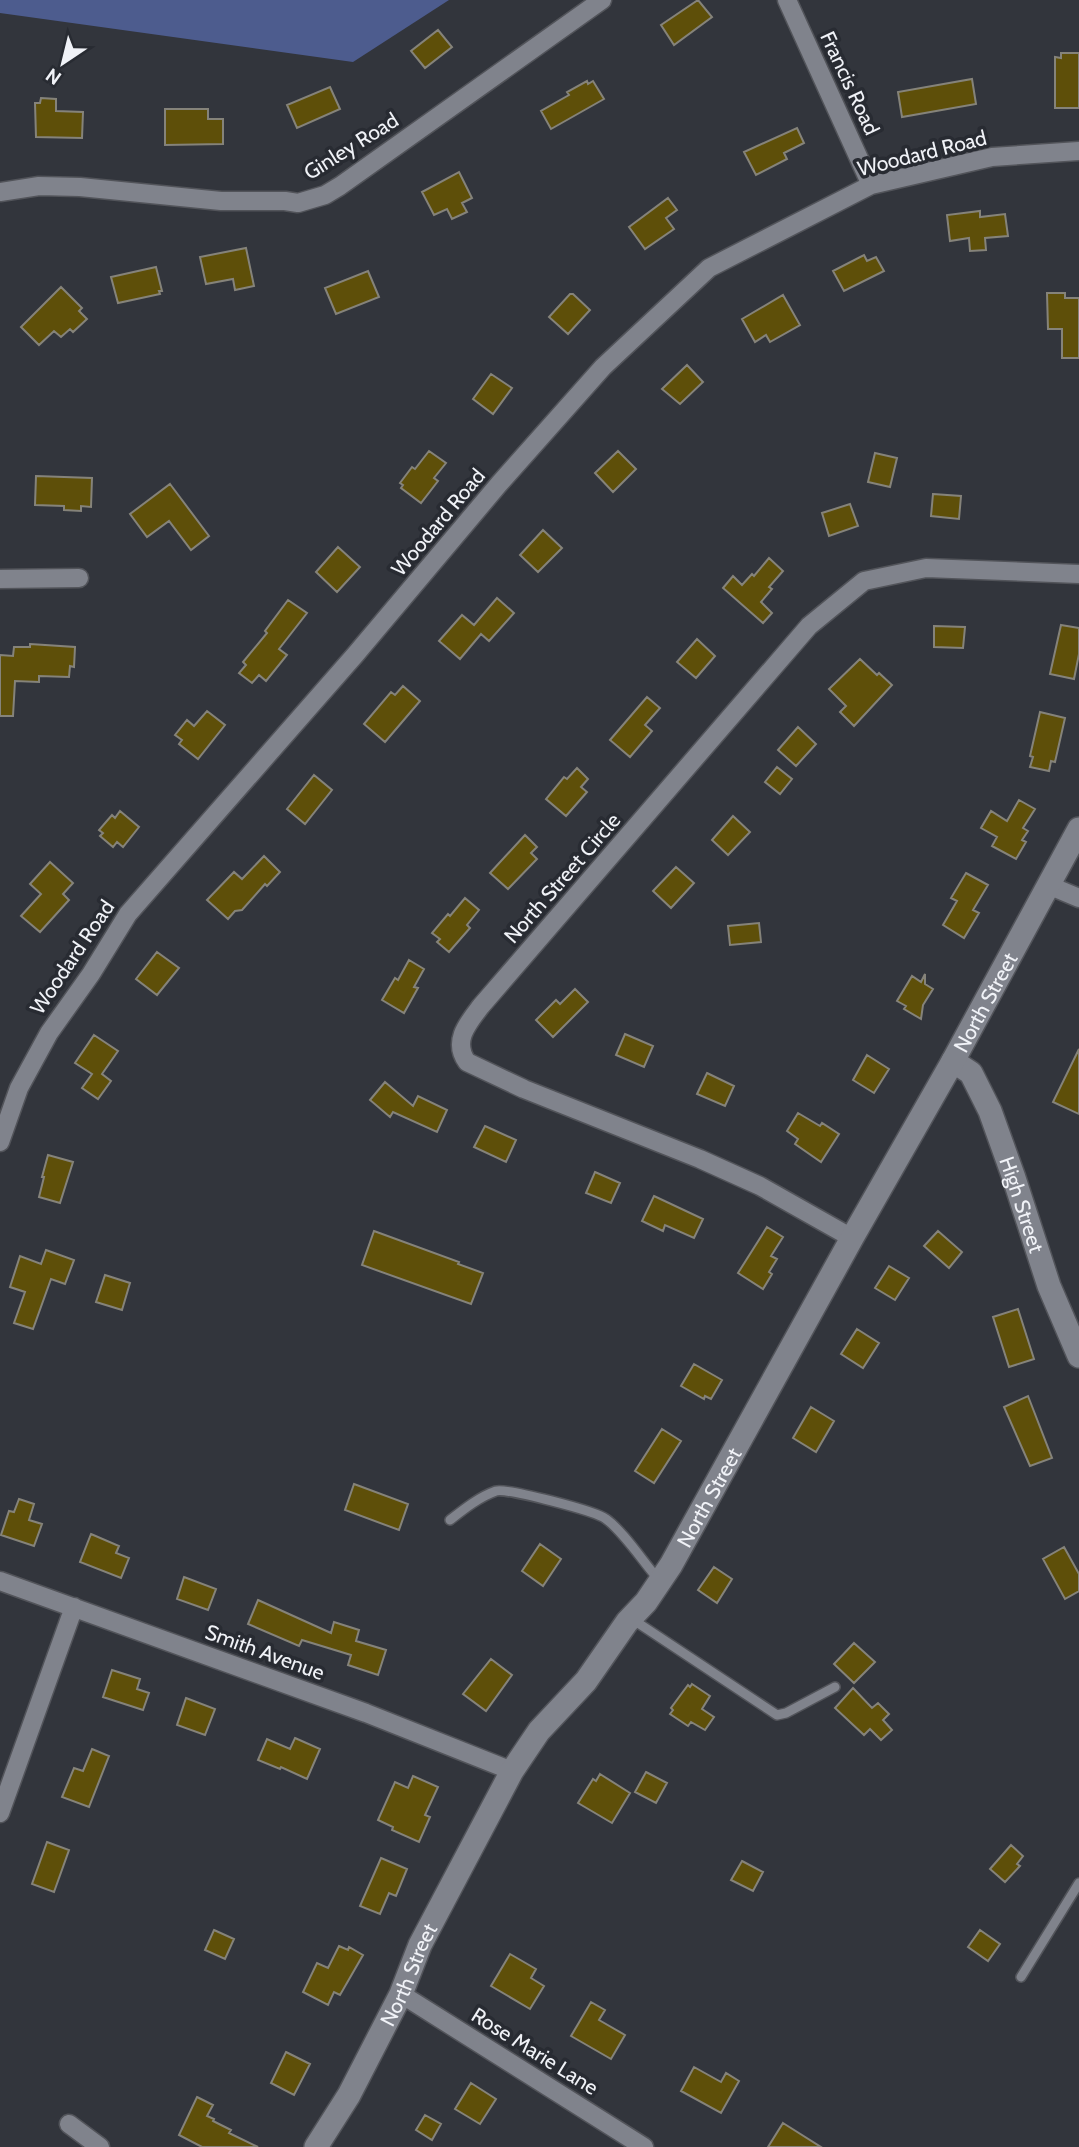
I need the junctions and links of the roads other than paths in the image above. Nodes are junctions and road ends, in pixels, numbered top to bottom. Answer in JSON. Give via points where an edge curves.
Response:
{"nodes":[{"id":1,"x":602,"y":0,"type":"edge"},
{"id":2,"x":787,"y":0,"type":"edge"},
{"id":3,"x":1079,"y":151,"type":"edge"},
{"id":4,"x":871,"y":184,"type":"junction"},
{"id":5,"x":0,"y":192,"type":"edge"},
{"id":6,"x":1079,"y":574,"type":"edge"},
{"id":7,"x":0,"y":579,"type":"edge"},
{"id":8,"x":79,"y":579,"type":"dead end"},
{"id":9,"x":1079,"y":829,"type":"edge"},
{"id":10,"x":1048,"y":885,"type":"junction"},
{"id":11,"x":1079,"y":898,"type":"edge"},
{"id":12,"x":953,"y":1061,"type":"junction"},
{"id":13,"x":0,"y":1142,"type":"edge"},
{"id":14,"x":852,"y":1238,"type":"junction"},
{"id":15,"x":1079,"y":1356,"type":"edge"},
{"id":16,"x":450,"y":1520,"type":"dead end"},
{"id":17,"x":0,"y":1581,"type":"edge"},
{"id":18,"x":660,"y":1582,"type":"junction"},
{"id":19,"x":74,"y":1607,"type":"junction"},
{"id":20,"x":630,"y":1618,"type":"junction"},
{"id":21,"x":835,"y":1687,"type":"dead end"},
{"id":22,"x":512,"y":1771,"type":"junction"},
{"id":23,"x":0,"y":1813,"type":"edge"},
{"id":24,"x":1079,"y":1883,"type":"edge"},
{"id":25,"x":1021,"y":1977,"type":"dead end"},
{"id":26,"x":401,"y":1994,"type":"junction"},
{"id":27,"x":69,"y":2124,"type":"dead end"},
{"id":28,"x":100,"y":2147,"type":"edge"},
{"id":29,"x":316,"y":2147,"type":"edge"},
{"id":30,"x":644,"y":2147,"type":"edge"}],
"edges":[{"from":1,"to":5,"type":"street","name":"Ginley Road","via":[[325,195],[298,203],[221,201],[80,187],[39,186]]},
{"from":2,"to":4,"type":"street","name":"Francis Road"},
{"from":3,"to":4,"type":"street","name":"Woodard Road","via":[[992,157]]},
{"from":4,"to":13,"type":"street","name":"Woodard Road","via":[[709,268],[603,367],[128,914],[49,1033],[19,1088]]},
{"from":6,"to":14,"type":"street","name":"North Street Circle","via":[[926,568],[864,582],[810,626],[481,1006],[461,1035],[461,1054],[467,1062],[760,1186]]},
{"from":7,"to":8,"type":"street"},
{"from":9,"to":10,"type":"street","name":"North Street"},
{"from":10,"to":11,"type":"street"},
{"from":10,"to":12,"type":"street","name":"North Street"},
{"from":12,"to":14,"type":"street","name":"North Street"},
{"from":12,"to":15,"type":"street","name":"High Street","via":[[971,1073],[990,1111],[1049,1286]]},
{"from":14,"to":18,"type":"street","name":"North Street"},
{"from":16,"to":18,"type":"lane","via":[[498,1490],[604,1517]]},
{"from":17,"to":19,"type":"street","name":"Smith Avenue"},
{"from":18,"to":20,"type":"street","name":"North Street"},
{"from":19,"to":22,"type":"street","name":"Smith Avenue"},
{"from":19,"to":23,"type":"street"},
{"from":20,"to":21,"type":"lane","via":[[777,1715]]},
{"from":20,"to":22,"type":"street","name":"North Street","via":[[586,1681],[539,1731]]},
{"from":22,"to":26,"type":"street","name":"North Street","via":[[420,1945]]},
{"from":24,"to":25,"type":"lane"},
{"from":26,"to":29,"type":"street","name":"North Street","via":[[349,2095]]},
{"from":26,"to":30,"type":"street","name":"Rose Marie Lane"},
{"from":27,"to":28,"type":"street"}]}
